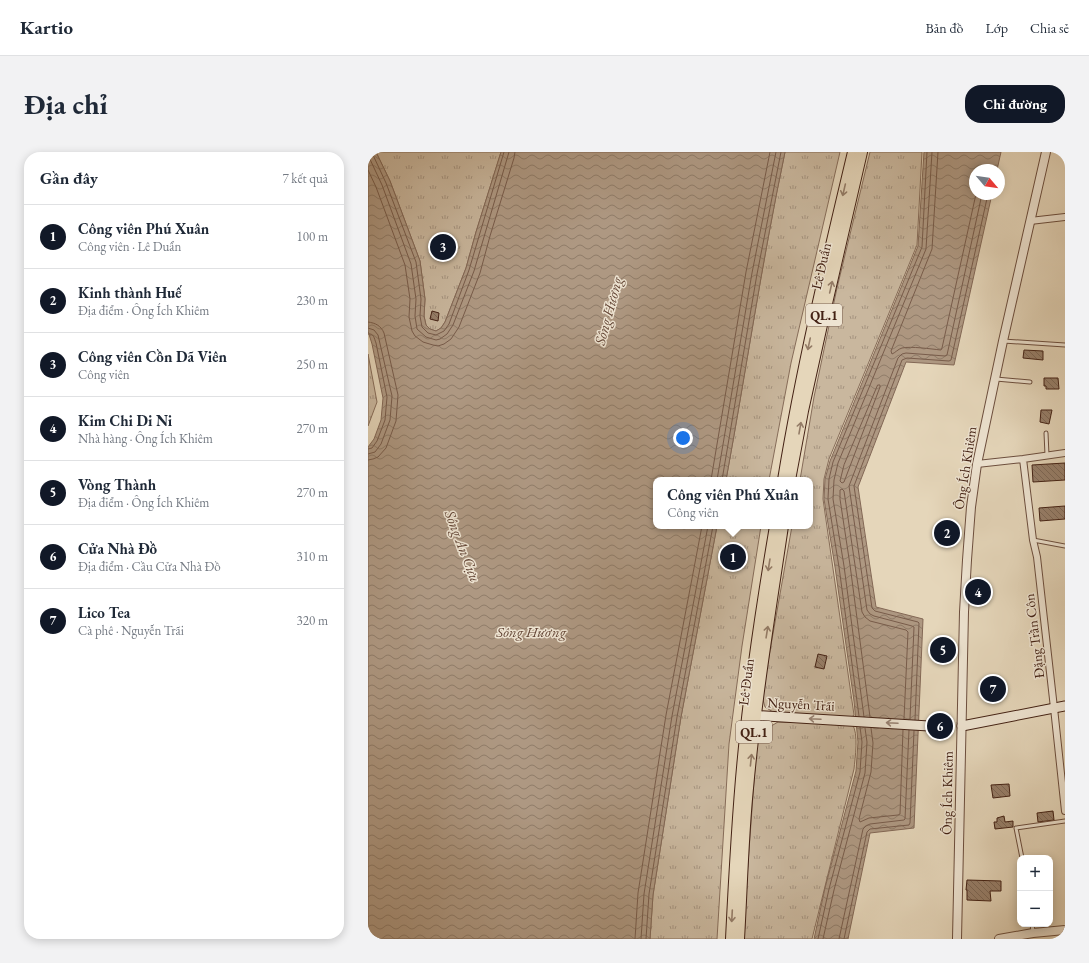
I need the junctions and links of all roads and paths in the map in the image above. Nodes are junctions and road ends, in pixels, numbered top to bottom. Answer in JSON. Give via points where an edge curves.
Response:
{"nodes":[{"id":1,"x":853,"y":152,"type":"edge"},
{"id":2,"x":862,"y":152,"type":"edge"},
{"id":3,"x":1046,"y":152,"type":"edge"},
{"id":4,"x":1065,"y":217,"type":"edge"},
{"id":5,"x":1030,"y":221,"type":"junction"},
{"id":6,"x":1003,"y":341,"type":"junction"},
{"id":7,"x":1065,"y":345,"type":"edge"},
{"id":8,"x":995,"y":379,"type":"junction"},
{"id":9,"x":1030,"y":382,"type":"dead end"},
{"id":10,"x":1046,"y":433,"type":"dead end"},
{"id":11,"x":1065,"y":454,"type":"edge"},
{"id":12,"x":1047,"y":456,"type":"junction"},
{"id":13,"x":1023,"y":460,"type":"junction"},
{"id":14,"x":977,"y":464,"type":"junction"},
{"id":15,"x":783,"y":477,"type":"edge"},
{"id":16,"x":791,"y":477,"type":"edge"},
{"id":17,"x":775,"y":529,"type":"edge"},
{"id":18,"x":783,"y":529,"type":"edge"},
{"id":19,"x":1033,"y":540,"type":"junction"},
{"id":20,"x":1065,"y":546,"type":"edge"},
{"id":21,"x":1065,"y":706,"type":"edge"},
{"id":22,"x":1054,"y":708,"type":"junction"},
{"id":23,"x":752,"y":715,"type":"junction"},
{"id":24,"x":929,"y":726,"type":"tunnel mouth"},
{"id":25,"x":962,"y":726,"type":"junction"},
{"id":26,"x":1065,"y":811,"type":"edge"},
{"id":27,"x":1065,"y":821,"type":"edge"},
{"id":28,"x":1021,"y":855,"type":"edge"},
{"id":29,"x":1032,"y":927,"type":"edge"},
{"id":30,"x":1065,"y":930,"type":"edge"},
{"id":31,"x":1033,"y":933,"type":"junction"},
{"id":32,"x":731,"y":939,"type":"edge"},
{"id":33,"x":739,"y":939,"type":"edge"},
{"id":34,"x":957,"y":939,"type":"edge"},
{"id":35,"x":999,"y":939,"type":"edge"}],
"edges":[{"from":1,"to":15,"type":"main road","name":"Lê Duẩn","number":"QL.1","one_way":true,"via":[[811,334]]},
{"from":16,"to":2,"type":"main road","name":"Lê Duẩn","number":"QL.1","one_way":true,"via":[[804,403]]},
{"from":3,"to":5,"type":"street","name":"Ông Ích Khiêm"},
{"from":4,"to":5,"type":"street"},
{"from":5,"to":6,"type":"street","name":"Ông Ích Khiêm"},
{"from":6,"to":7,"type":"lane"},
{"from":6,"to":8,"type":"street","name":"Ông Ích Khiêm"},
{"from":8,"to":9,"type":"lane"},
{"from":8,"to":14,"type":"street","name":"Ông Ích Khiêm"},
{"from":10,"to":12,"type":"lane"},
{"from":11,"to":12,"type":"street"},
{"from":12,"to":13,"type":"street"},
{"from":13,"to":14,"type":"street"},
{"from":13,"to":19,"type":"street","name":"Đặng Trần Côn"},
{"from":14,"to":25,"type":"street","name":"Ông Ích Khiêm","via":[[967,560]]},
{"from":17,"to":23,"type":"main road","name":"Lê Duẩn","number":"QL.1","one_way":true,"via":[[755,654]]},
{"from":23,"to":18,"type":"main road","name":"Lê Duẩn","number":"QL.1","one_way":true,"via":[[760,681]]},
{"from":19,"to":20,"type":"lane"},
{"from":19,"to":22,"type":"street","name":"Đặng Trần Côn"},
{"from":21,"to":22,"type":"main road"},
{"from":22,"to":25,"type":"main road"},
{"from":22,"to":26,"type":"street","name":"Đặng Trần Côn"},
{"from":24,"to":23,"type":"main road","name":"Nguyễn Trãi","one_way":true},
{"from":23,"to":32,"type":"main road","name":"Lê Duẩn","number":"QL.1","one_way":true,"via":[[743,756]]},
{"from":33,"to":23,"type":"main road","name":"Lê Duẩn","number":"QL.1","one_way":true},
{"from":25,"to":34,"type":"street","name":"Ông Ích Khiêm"},
{"from":27,"to":28,"type":"lane","via":[[1016,828]]},
{"from":29,"to":31,"type":"lane"},
{"from":30,"to":31,"type":"street"},
{"from":31,"to":35,"type":"street"}]}
